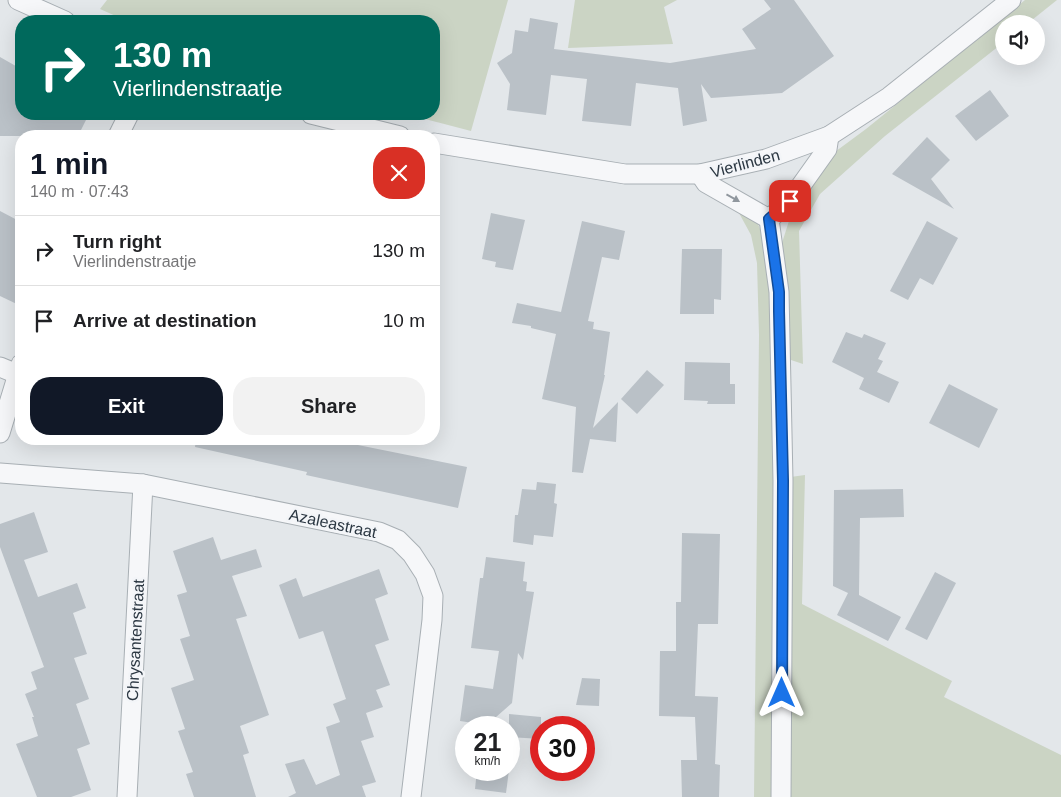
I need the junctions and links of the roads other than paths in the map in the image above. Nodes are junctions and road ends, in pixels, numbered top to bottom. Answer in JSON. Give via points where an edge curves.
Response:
{"nodes":[{"id":1,"x":18,"y":0,"type":"edge"},
{"id":2,"x":1011,"y":0,"type":"edge"},
{"id":3,"x":52,"y":15,"type":"edge"},
{"id":4,"x":335,"y":120,"type":"edge"},
{"id":5,"x":376,"y":130,"type":"edge"},
{"id":6,"x":829,"y":136,"type":"junction"},
{"id":7,"x":440,"y":144,"type":"edge"},
{"id":8,"x":700,"y":174,"type":"junction"},
{"id":9,"x":769,"y":219,"type":"junction"},
{"id":10,"x":13,"y":368,"type":"edge"},
{"id":11,"x":0,"y":433,"type":"edge"},
{"id":12,"x":0,"y":473,"type":"edge"},
{"id":13,"x":143,"y":484,"type":"junction"},
{"id":14,"x":127,"y":797,"type":"edge"},
{"id":15,"x":411,"y":797,"type":"edge"},
{"id":16,"x":780,"y":797,"type":"edge"}],
"edges":[{"from":1,"to":3,"type":"street"},
{"from":2,"to":6,"type":"street","name":"Vierlinden","via":[[889,97]]},
{"from":4,"to":5,"type":"street"},
{"from":6,"to":8,"type":"street","name":"Vierlinden","via":[[766,159]]},
{"from":6,"to":9,"type":"street","via":[[826,149],[790,201]]},
{"from":7,"to":8,"type":"street","name":"Vierlinden","via":[[626,174]]},
{"from":8,"to":9,"type":"street","one_way":true,"via":[[706,184]]},
{"from":9,"to":16,"type":"street","via":[[779,292],[783,481]]},
{"from":10,"to":11,"type":"street"},
{"from":12,"to":13,"type":"street","name":"Azaleastraat"},
{"from":13,"to":14,"type":"street","name":"Chrysantenstraat"},
{"from":13,"to":15,"type":"street","name":"Azaleastraat","via":[[379,532],[398,540],[412,554],[425,574],[433,596]]}]}
